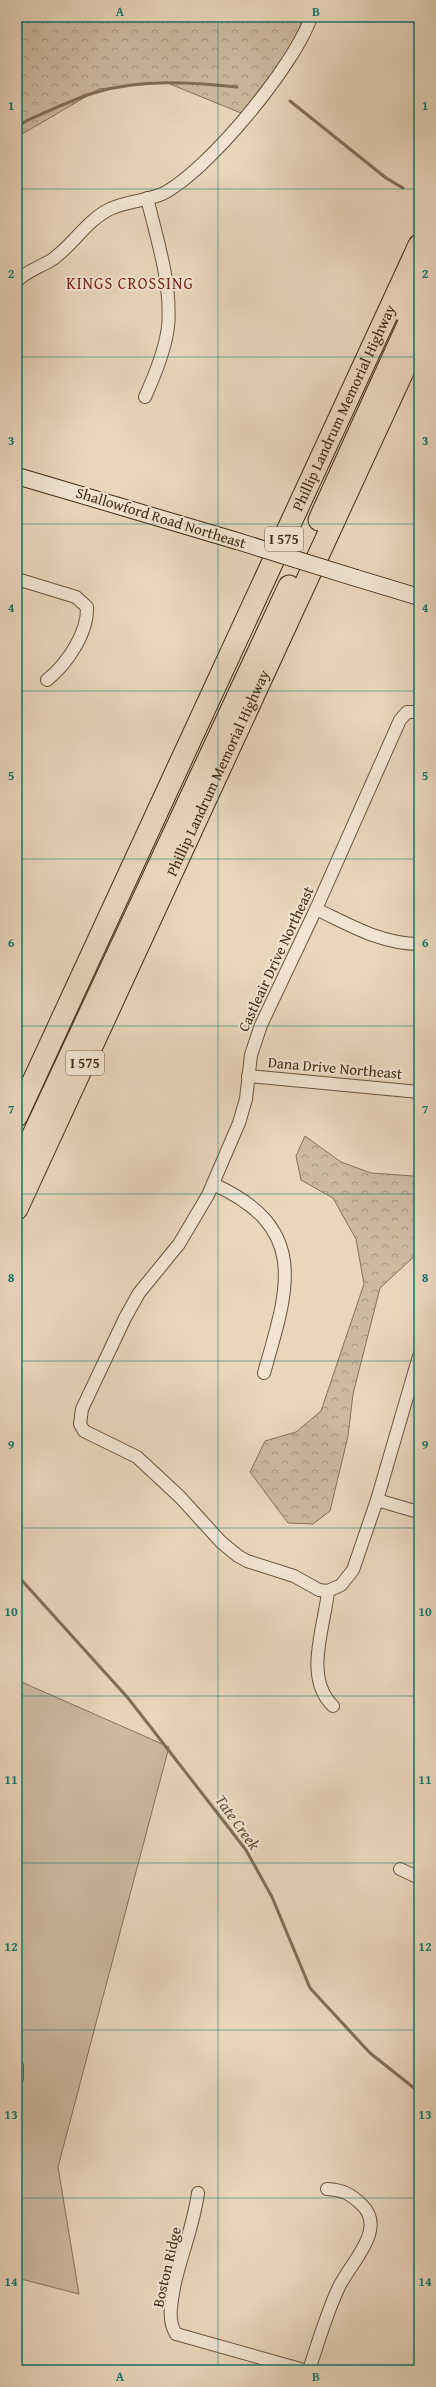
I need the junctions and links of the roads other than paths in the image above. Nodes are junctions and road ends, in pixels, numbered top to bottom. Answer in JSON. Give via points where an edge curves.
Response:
{"nodes":[{"id":1,"x":311,"y":17,"type":"edge"},
{"id":2,"x":148,"y":198,"type":"junction"},
{"id":3,"x":419,"y":245,"type":"edge"},
{"id":4,"x":419,"y":280,"type":"edge"},
{"id":5,"x":17,"y":281,"type":"edge"},
{"id":6,"x":419,"y":300,"type":"edge"},
{"id":7,"x":419,"y":337,"type":"edge"},
{"id":8,"x":145,"y":397,"type":"dead end"},
{"id":9,"x":17,"y":476,"type":"edge"},
{"id":10,"x":17,"y":579,"type":"edge"},
{"id":11,"x":419,"y":597,"type":"edge"},
{"id":12,"x":47,"y":680,"type":"dead end"},
{"id":13,"x":410,"y":709,"type":"edge"},
{"id":14,"x":149,"y":833,"type":"junction"},
{"id":15,"x":316,"y":909,"type":"junction"},
{"id":16,"x":419,"y":944,"type":"edge"},
{"id":17,"x":248,"y":1076,"type":"junction"},
{"id":18,"x":419,"y":1092,"type":"edge"},
{"id":19,"x":17,"y":1116,"type":"edge"},
{"id":20,"x":17,"y":1169,"type":"edge"},
{"id":21,"x":213,"y":1184,"type":"junction"},
{"id":22,"x":17,"y":1209,"type":"edge"},
{"id":23,"x":419,"y":1356,"type":"edge"},
{"id":24,"x":264,"y":1373,"type":"dead end"},
{"id":25,"x":377,"y":1500,"type":"junction"},
{"id":26,"x":418,"y":1512,"type":"dead end"},
{"id":27,"x":328,"y":1591,"type":"junction"},
{"id":28,"x":333,"y":1706,"type":"dead end"},
{"id":29,"x":400,"y":1869,"type":"dead end"},
{"id":30,"x":419,"y":1878,"type":"edge"},
{"id":31,"x":17,"y":2066,"type":"edge"},
{"id":32,"x":17,"y":2078,"type":"edge"},
{"id":33,"x":327,"y":2189,"type":"dead end"},
{"id":34,"x":198,"y":2193,"type":"dead end"},
{"id":35,"x":304,"y":2370,"type":"edge"},
{"id":36,"x":308,"y":2370,"type":"edge"}],
"edges":[{"from":1,"to":2,"type":"street","via":[[289,60],[250,111],[214,151],[175,186]]},
{"from":2,"to":5,"type":"street","via":[[108,210],[61,252]]},
{"from":2,"to":8,"type":"street","via":[[164,275],[168,313],[164,346]]},
{"from":3,"to":14,"type":"highway","name":"Phillip Landrum Memorial Highway","number":"I 575"},
{"from":4,"to":14,"type":"highway","via":[[271,596]]},
{"from":6,"to":20,"type":"highway","via":[[305,552]]},
{"from":7,"to":22,"type":"highway","name":"Phillip Landrum Memorial Highway","number":"I 575"},
{"from":9,"to":11,"type":"street","name":"Shallowford Road Northeast","bridge":true},
{"from":10,"to":12,"type":"street","via":[[92,604],[66,662]]},
{"from":13,"to":15,"type":"street","name":"Castleair Drive Northeast","via":[[397,726]]},
{"from":14,"to":19,"type":"highway","name":"Phillip Landrum Memorial Highway","number":"I 575"},
{"from":15,"to":16,"type":"street","via":[[379,938]]},
{"from":15,"to":17,"type":"street","name":"Castleair Drive Northeast","via":[[261,1025],[251,1055]]},
{"from":17,"to":18,"type":"street","name":"Dana Drive Northeast"},
{"from":17,"to":21,"type":"street","name":"Castleair Drive Northeast","via":[[246,1099],[239,1123]]},
{"from":21,"to":24,"type":"street","via":[[239,1198],[265,1220],[279,1240],[283,1254],[286,1286],[284,1304]]},
{"from":21,"to":27,"type":"street","name":"Castleair Drive Northeast","via":[[179,1244],[153,1273],[135,1299],[74,1427],[136,1457],[152,1469],[221,1542],[238,1556],[294,1576],[319,1590]]},
{"from":23,"to":25,"type":"street"},
{"from":25,"to":26,"type":"street"},
{"from":25,"to":27,"type":"street","via":[[349,1576],[341,1585]]},
{"from":27,"to":28,"type":"street","via":[[318,1676],[326,1699]]},
{"from":29,"to":30,"type":"street"},
{"from":31,"to":32,"type":"street"},
{"from":33,"to":36,"type":"street","via":[[340,2190],[352,2195],[366,2208],[371,2224],[369,2237],[362,2252],[349,2267],[338,2289]]},
{"from":34,"to":35,"type":"street","name":"Boston Ridge","via":[[195,2218],[171,2308],[172,2326],[176,2334]]}]}
